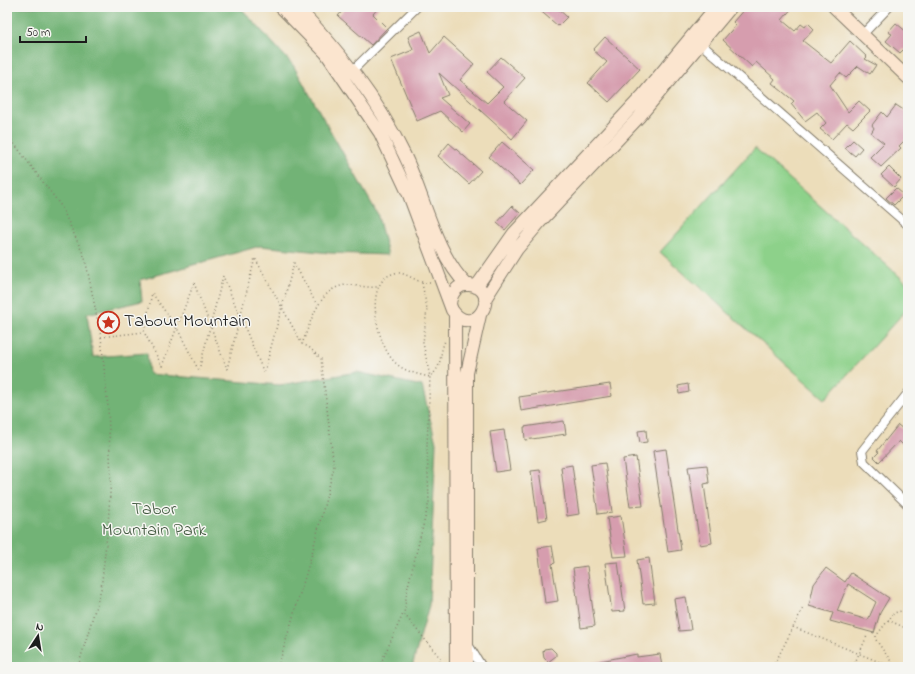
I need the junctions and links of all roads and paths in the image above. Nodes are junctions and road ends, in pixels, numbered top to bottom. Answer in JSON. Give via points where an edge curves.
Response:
{"nodes":[{"id":1,"x":281,"y":7,"type":"edge"},
{"id":2,"x":297,"y":7,"type":"edge"},
{"id":3,"x":716,"y":7,"type":"edge"},
{"id":4,"x":731,"y":7,"type":"edge"},
{"id":5,"x":834,"y":7,"type":"edge"},
{"id":6,"x":889,"y":7,"type":"edge"},
{"id":7,"x":411,"y":9,"type":"edge"},
{"id":8,"x":863,"y":34,"type":"junction"},
{"id":9,"x":701,"y":44,"type":"junction"},
{"id":10,"x":353,"y":70,"type":"junction"},
{"id":11,"x":908,"y":78,"type":"edge"},
{"id":12,"x":7,"y":134,"type":"edge"},
{"id":13,"x":908,"y":225,"type":"edge"},
{"id":14,"x":442,"y":282,"type":"junction"},
{"id":15,"x":422,"y":283,"type":"junction"},
{"id":16,"x":471,"y":286,"type":"junction"},
{"id":17,"x":377,"y":287,"type":"junction"},
{"id":18,"x":485,"y":299,"type":"junction"},
{"id":19,"x":318,"y":306,"type":"junction"},
{"id":20,"x":282,"y":308,"type":"junction"},
{"id":21,"x":453,"y":309,"type":"junction"},
{"id":22,"x":480,"y":315,"type":"junction"},
{"id":23,"x":240,"y":317,"type":"junction"},
{"id":24,"x":210,"y":324,"type":"junction"},
{"id":25,"x":177,"y":328,"type":"junction"},
{"id":26,"x":455,"y":329,"type":"junction"},
{"id":27,"x":144,"y":332,"type":"junction"},
{"id":28,"x":101,"y":337,"type":"junction"},
{"id":29,"x":302,"y":344,"type":"junction"},
{"id":30,"x":430,"y":377,"type":"junction"},
{"id":31,"x":908,"y":393,"type":"edge"},
{"id":32,"x":908,"y":505,"type":"edge"},
{"id":33,"x":803,"y":608,"type":"dead end"},
{"id":34,"x":908,"y":609,"type":"edge"},
{"id":35,"x":404,"y":614,"type":"junction"},
{"id":36,"x":888,"y":620,"type":"junction"},
{"id":37,"x":792,"y":628,"type":"junction"},
{"id":38,"x":908,"y":628,"type":"edge"},
{"id":39,"x":867,"y":636,"type":"dead end"},
{"id":40,"x":468,"y":646,"type":"junction"},
{"id":41,"x":859,"y":654,"type":"junction"},
{"id":42,"x":78,"y":667,"type":"edge"},
{"id":43,"x":278,"y":667,"type":"edge"},
{"id":44,"x":379,"y":667,"type":"edge"},
{"id":45,"x":438,"y":667,"type":"edge"},
{"id":46,"x":456,"y":667,"type":"edge"},
{"id":47,"x":467,"y":667,"type":"edge"},
{"id":48,"x":482,"y":667,"type":"edge"},
{"id":49,"x":773,"y":667,"type":"edge"},
{"id":50,"x":853,"y":667,"type":"edge"},
{"id":51,"x":892,"y":667,"type":"edge"},
{"id":52,"x":895,"y":667,"type":"edge"}],
"edges":[{"from":1,"to":14,"type":"street","via":[[326,53],[380,133],[409,195]]},
{"from":2,"to":10,"type":"street"},
{"from":3,"to":16,"type":"street","via":[[644,95],[514,233]]},
{"from":4,"to":9,"type":"street"},
{"from":5,"to":8,"type":"street"},
{"from":6,"to":8,"type":"street"},
{"from":7,"to":10,"type":"street"},
{"from":8,"to":11,"type":"street"},
{"from":9,"to":13,"type":"street"},
{"from":9,"to":18,"type":"street","via":[[639,117],[539,223],[517,249]]},
{"from":10,"to":16,"type":"street","via":[[404,153],[446,258],[456,274]]},
{"from":12,"to":28,"type":"path","via":[[64,212],[85,258]]},
{"from":14,"to":15,"type":"path"},
{"from":14,"to":21,"type":"street"},
{"from":15,"to":17,"type":"path","via":[[395,273]]},
{"from":15,"to":30,"type":"path","via":[[426,309],[423,343]]},
{"from":16,"to":18,"type":"street","via":[[482,292]]},
{"from":16,"to":21,"type":"street","via":[[456,289],[450,298]]},
{"from":17,"to":19,"type":"path","via":[[346,285],[332,291]]},
{"from":17,"to":30,"type":"path","via":[[374,305],[381,338],[392,360],[407,371]]},
{"from":18,"to":22,"type":"street","via":[[484,309]]},
{"from":19,"to":20,"type":"path","via":[[294,263]]},
{"from":19,"to":29,"type":"path"},
{"from":20,"to":23,"type":"path","via":[[255,258]]},
{"from":20,"to":23,"type":"path","via":[[264,373]]},
{"from":20,"to":29,"type":"path"},
{"from":21,"to":22,"type":"street","via":[[465,320]]},
{"from":21,"to":26,"type":"street"},
{"from":22,"to":40,"type":"street","via":[[467,373]]},
{"from":23,"to":24,"type":"path","via":[[223,276]]},
{"from":23,"to":24,"type":"path","via":[[227,369]]},
{"from":24,"to":25,"type":"path","via":[[194,283]]},
{"from":24,"to":25,"type":"path","via":[[199,370]]},
{"from":25,"to":27,"type":"path","via":[[162,366]]},
{"from":25,"to":27,"type":"path","via":[[152,293]]},
{"from":26,"to":30,"type":"path","via":[[441,348],[439,369]]},
{"from":26,"to":46,"type":"street"},
{"from":27,"to":28,"type":"path"},
{"from":28,"to":42,"type":"path","via":[[110,438],[108,526],[101,588]]},
{"from":29,"to":43,"type":"path","via":[[321,359],[334,467],[312,557]]},
{"from":30,"to":35,"type":"path","via":[[426,446],[429,502],[407,590]]},
{"from":31,"to":32,"type":"street","via":[[862,451],[864,462]]},
{"from":33,"to":37,"type":"path"},
{"from":34,"to":36,"type":"path","via":[[894,613]]},
{"from":35,"to":44,"type":"path"},
{"from":35,"to":45,"type":"path","via":[[441,660]]},
{"from":36,"to":38,"type":"path"},
{"from":36,"to":52,"type":"path","via":[[878,631],[876,640]]},
{"from":37,"to":41,"type":"path"},
{"from":37,"to":49,"type":"path"},
{"from":39,"to":41,"type":"path"},
{"from":40,"to":47,"type":"street"},
{"from":40,"to":48,"type":"street"},
{"from":41,"to":50,"type":"path"},
{"from":41,"to":51,"type":"path"}]}
